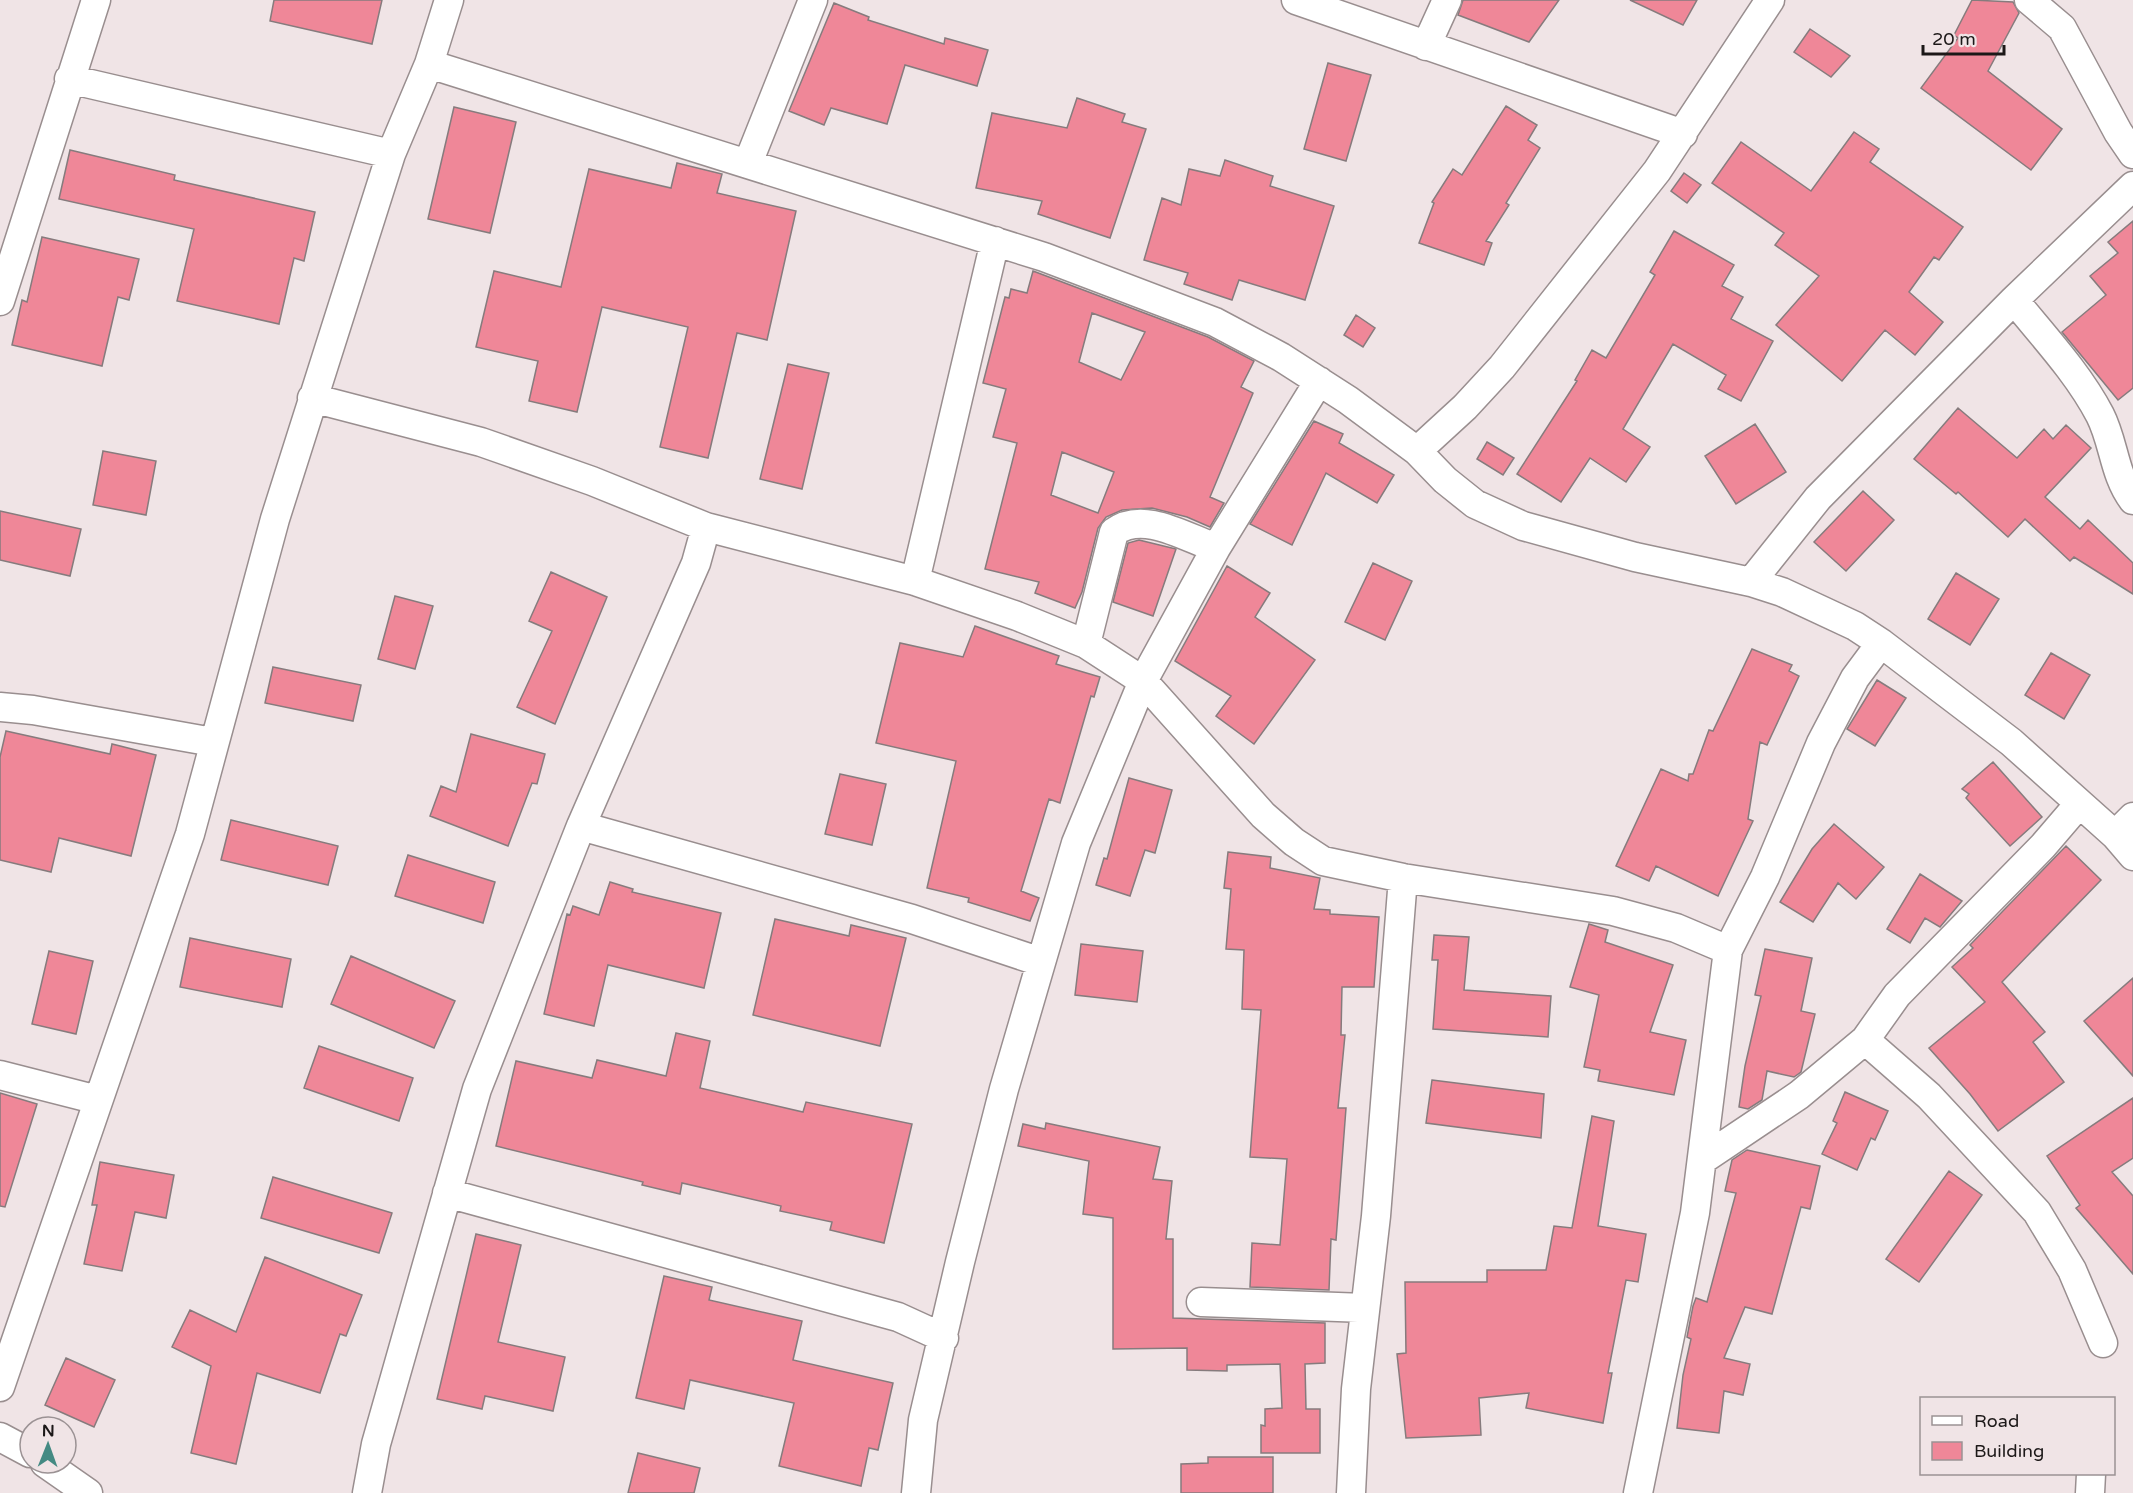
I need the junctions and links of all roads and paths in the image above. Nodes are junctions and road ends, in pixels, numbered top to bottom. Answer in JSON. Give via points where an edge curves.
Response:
{"nodes":[{"id":1,"x":96,"y":0,"type":"edge"},
{"id":2,"x":449,"y":0,"type":"edge"},
{"id":3,"x":813,"y":0,"type":"edge"},
{"id":4,"x":1296,"y":0,"type":"edge"},
{"id":5,"x":1448,"y":0,"type":"edge"},
{"id":6,"x":1770,"y":0,"type":"edge"},
{"id":7,"x":2028,"y":0,"type":"edge"},
{"id":8,"x":1426,"y":46,"type":"junction"},
{"id":9,"x":429,"y":64,"type":"junction"},
{"id":10,"x":69,"y":79,"type":"junction"},
{"id":11,"x":1683,"y":134,"type":"junction"},
{"id":12,"x":391,"y":154,"type":"junction"},
{"id":13,"x":2133,"y":154,"type":"edge"},
{"id":14,"x":748,"y":163,"type":"junction"},
{"id":15,"x":2133,"y":186,"type":"edge"},
{"id":16,"x":995,"y":241,"type":"junction"},
{"id":17,"x":2014,"y":300,"type":"junction"},
{"id":18,"x":0,"y":301,"type":"edge"},
{"id":19,"x":1319,"y":381,"type":"junction"},
{"id":20,"x":312,"y":398,"type":"junction"},
{"id":21,"x":1417,"y":451,"type":"junction"},
{"id":22,"x":2133,"y":501,"type":"edge"},
{"id":23,"x":706,"y":527,"type":"junction"},
{"id":24,"x":1216,"y":548,"type":"junction"},
{"id":25,"x":915,"y":581,"type":"junction"},
{"id":26,"x":1751,"y":582,"type":"junction"},
{"id":27,"x":1881,"y":642,"type":"junction"},
{"id":28,"x":1086,"y":644,"type":"junction"},
{"id":29,"x":1143,"y":681,"type":"junction"},
{"id":30,"x":0,"y":707,"type":"edge"},
{"id":31,"x":213,"y":742,"type":"junction"},
{"id":32,"x":2079,"y":804,"type":"junction"},
{"id":33,"x":581,"y":826,"type":"junction"},
{"id":34,"x":2127,"y":836,"type":"edge"},
{"id":35,"x":1403,"y":878,"type":"junction"},
{"id":36,"x":1728,"y":950,"type":"junction"},
{"id":37,"x":1041,"y":962,"type":"junction"},
{"id":38,"x":1865,"y":1040,"type":"junction"},
{"id":39,"x":0,"y":1075,"type":"edge"},
{"id":40,"x":98,"y":1100,"type":"junction"},
{"id":41,"x":1702,"y":1160,"type":"junction"},
{"id":42,"x":447,"y":1193,"type":"junction"},
{"id":43,"x":1201,"y":1302,"type":"dead end"},
{"id":44,"x":1365,"y":1308,"type":"junction"},
{"id":45,"x":944,"y":1338,"type":"junction"},
{"id":46,"x":2103,"y":1343,"type":"dead end"},
{"id":47,"x":0,"y":1387,"type":"edge"},
{"id":48,"x":0,"y":1437,"type":"edge"},
{"id":49,"x":18,"y":1447,"type":"edge"},
{"id":50,"x":62,"y":1475,"type":"edge"},
{"id":51,"x":2091,"y":1475,"type":"edge"},
{"id":52,"x":88,"y":1493,"type":"edge"},
{"id":53,"x":367,"y":1493,"type":"edge"},
{"id":54,"x":916,"y":1493,"type":"edge"},
{"id":55,"x":1351,"y":1493,"type":"edge"},
{"id":56,"x":1638,"y":1493,"type":"edge"},
{"id":57,"x":2090,"y":1493,"type":"edge"}],
"edges":[{"from":1,"to":10,"type":"street"},
{"from":2,"to":9,"type":"street"},
{"from":3,"to":14,"type":"street"},
{"from":4,"to":8,"type":"street"},
{"from":5,"to":8,"type":"street"},
{"from":6,"to":11,"type":"street"},
{"from":7,"to":13,"type":"street","via":[[2062,28]]},
{"from":8,"to":11,"type":"street"},
{"from":9,"to":12,"type":"street"},
{"from":9,"to":14,"type":"street"},
{"from":10,"to":12,"type":"street"},
{"from":10,"to":18,"type":"street"},
{"from":11,"to":21,"type":"street","via":[[1502,367]]},
{"from":12,"to":20,"type":"street"},
{"from":14,"to":16,"type":"street"},
{"from":15,"to":17,"type":"street"},
{"from":16,"to":19,"type":"street","via":[[1215,322]]},
{"from":16,"to":25,"type":"street"},
{"from":17,"to":22,"type":"street","via":[[2087,390],[2102,418],[2124,488]]},
{"from":17,"to":26,"type":"street","via":[[1818,498]]},
{"from":19,"to":21,"type":"street"},
{"from":19,"to":24,"type":"street"},
{"from":20,"to":23,"type":"street","via":[[481,442]]},
{"from":20,"to":31,"type":"street"},
{"from":21,"to":26,"type":"street","via":[[1475,504],[1523,526],[1635,557]]},
{"from":23,"to":25,"type":"street"},
{"from":23,"to":33,"type":"street","via":[[696,563]]},
{"from":24,"to":28,"type":"street","via":[[1143,521],[1114,532]]},
{"from":24,"to":29,"type":"street"},
{"from":25,"to":28,"type":"street"},
{"from":26,"to":27,"type":"street","via":[[1782,592]]},
{"from":27,"to":32,"type":"street","via":[[2011,742]]},
{"from":27,"to":36,"type":"street","via":[[1855,678],[1821,743],[1765,877]]},
{"from":28,"to":29,"type":"street"},
{"from":29,"to":35,"type":"street","via":[[1263,815],[1294,842],[1323,861]]},
{"from":29,"to":37,"type":"street","via":[[1076,843]]},
{"from":30,"to":31,"type":"street"},
{"from":31,"to":40,"type":"street","via":[[190,834]]},
{"from":32,"to":34,"type":"street"},
{"from":32,"to":38,"type":"street","via":[[1897,995]]},
{"from":33,"to":37,"type":"street","via":[[912,919]]},
{"from":33,"to":42,"type":"street","via":[[477,1089]]},
{"from":35,"to":36,"type":"street","via":[[1613,910],[1676,928]]},
{"from":35,"to":44,"type":"street","via":[[1396,998]]},
{"from":36,"to":41,"type":"street"},
{"from":37,"to":45,"type":"street","via":[[1004,1089]]},
{"from":38,"to":41,"type":"street","via":[[1799,1095]]},
{"from":38,"to":46,"type":"street","via":[[1929,1096],[2037,1212],[2072,1270]]},
{"from":39,"to":40,"type":"street"},
{"from":40,"to":47,"type":"street"},
{"from":41,"to":56,"type":"street","via":[[1695,1213]]},
{"from":42,"to":45,"type":"street","via":[[898,1317]]},
{"from":42,"to":53,"type":"street","via":[[376,1444]]},
{"from":43,"to":44,"type":"street"},
{"from":44,"to":55,"type":"street"},
{"from":45,"to":54,"type":"street","via":[[923,1420]]},
{"from":48,"to":49,"type":"street"},
{"from":50,"to":52,"type":"street"},
{"from":51,"to":57,"type":"street"}]}
